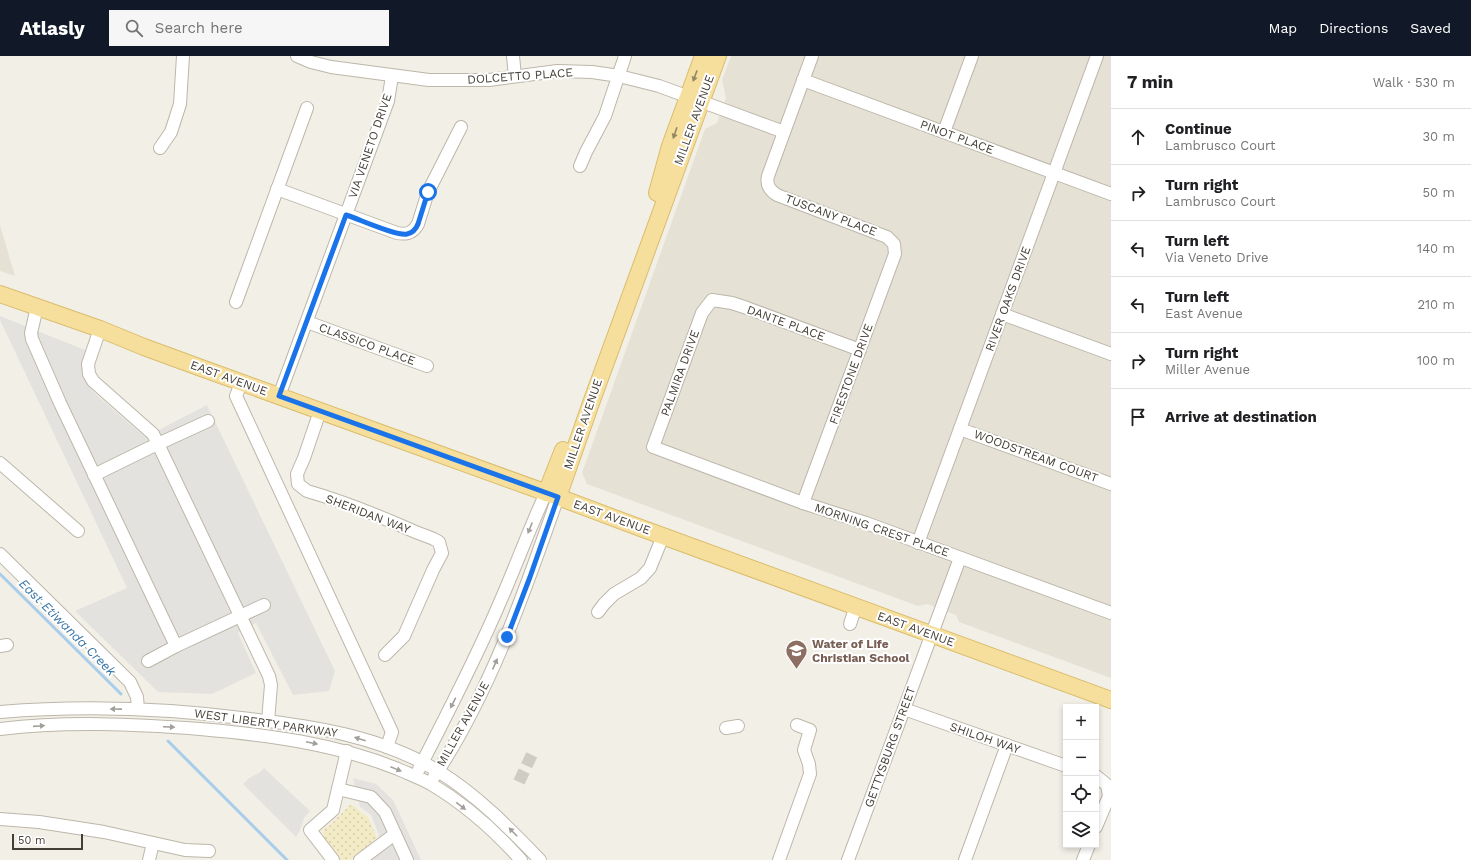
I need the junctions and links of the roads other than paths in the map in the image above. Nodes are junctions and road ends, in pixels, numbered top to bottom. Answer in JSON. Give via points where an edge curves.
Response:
{"nodes":[{"id":1,"x":183,"y":56,"type":"edge"},
{"id":2,"x":297,"y":56,"type":"edge"},
{"id":3,"x":513,"y":56,"type":"edge"},
{"id":4,"x":625,"y":56,"type":"edge"},
{"id":5,"x":703,"y":56,"type":"edge"},
{"id":6,"x":718,"y":56,"type":"edge"},
{"id":7,"x":812,"y":56,"type":"edge"},
{"id":8,"x":972,"y":56,"type":"edge"},
{"id":9,"x":1097,"y":56,"type":"edge"},
{"id":10,"x":392,"y":76,"type":"junction"},
{"id":11,"x":515,"y":76,"type":"junction"},
{"id":12,"x":619,"y":76,"type":"junction"},
{"id":13,"x":803,"y":80,"type":"junction"},
{"id":14,"x":694,"y":99,"type":"junction"},
{"id":15,"x":307,"y":108,"type":"dead end"},
{"id":16,"x":460,"y":128,"type":"dead end"},
{"id":17,"x":784,"y":132,"type":"junction"},
{"id":18,"x":944,"y":132,"type":"junction"},
{"id":19,"x":160,"y":148,"type":"dead end"},
{"id":20,"x":580,"y":166,"type":"dead end"},
{"id":21,"x":1054,"y":173,"type":"junction"},
{"id":22,"x":277,"y":189,"type":"junction"},
{"id":23,"x":1111,"y":194,"type":"edge"},
{"id":24,"x":346,"y":215,"type":"junction"},
{"id":25,"x":894,"y":244,"type":"joint"},
{"id":26,"x":0,"y":294,"type":"edge"},
{"id":27,"x":712,"y":300,"type":"joint"},
{"id":28,"x":236,"y":302,"type":"dead end"},
{"id":29,"x":36,"y":307,"type":"junction"},
{"id":30,"x":1002,"y":314,"type":"junction"},
{"id":31,"x":307,"y":322,"type":"junction"},
{"id":32,"x":100,"y":328,"type":"junction"},
{"id":33,"x":860,"y":350,"type":"junction"},
{"id":34,"x":1111,"y":354,"type":"edge"},
{"id":35,"x":427,"y":366,"type":"dead end"},
{"id":36,"x":242,"y":383,"type":"junction"},
{"id":37,"x":279,"y":396,"type":"junction"},
{"id":38,"x":320,"y":411,"type":"junction"},
{"id":39,"x":208,"y":421,"type":"dead end"},
{"id":40,"x":960,"y":429,"type":"junction"},
{"id":41,"x":158,"y":444,"type":"junction"},
{"id":42,"x":652,"y":448,"type":"joint"},
{"id":43,"x":0,"y":463,"type":"edge"},
{"id":44,"x":94,"y":475,"type":"junction"},
{"id":45,"x":1111,"y":484,"type":"edge"},
{"id":46,"x":552,"y":495,"type":"junction"},
{"id":47,"x":803,"y":503,"type":"junction"},
{"id":48,"x":78,"y":531,"type":"dead end"},
{"id":49,"x":662,"y":536,"type":"junction"},
{"id":50,"x":918,"y":543,"type":"junction"},
{"id":51,"x":0,"y":554,"type":"edge"},
{"id":52,"x":960,"y":558,"type":"junction"},
{"id":53,"x":264,"y":605,"type":"dead end"},
{"id":54,"x":856,"y":606,"type":"junction"},
{"id":55,"x":598,"y":612,"type":"dead end"},
{"id":56,"x":1111,"y":614,"type":"edge"},
{"id":57,"x":241,"y":616,"type":"junction"},
{"id":58,"x":850,"y":624,"type":"dead end"},
{"id":59,"x":932,"y":635,"type":"junction"},
{"id":60,"x":176,"y":646,"type":"junction"},
{"id":61,"x":385,"y":655,"type":"dead end"},
{"id":62,"x":148,"y":661,"type":"dead end"},
{"id":63,"x":1111,"y":700,"type":"edge"},
{"id":64,"x":138,"y":709,"type":"junction"},
{"id":65,"x":904,"y":709,"type":"junction"},
{"id":66,"x":0,"y":712,"type":"edge"},
{"id":67,"x":268,"y":721,"type":"junction"},
{"id":68,"x":797,"y":725,"type":"dead end"},
{"id":69,"x":308,"y":727,"type":"junction"},
{"id":70,"x":0,"y":729,"type":"edge"},
{"id":71,"x":254,"y":734,"type":"junction"},
{"id":72,"x":1007,"y":745,"type":"junction"},
{"id":73,"x":387,"y":747,"type":"junction"},
{"id":74,"x":347,"y":751,"type":"junction"},
{"id":75,"x":422,"y":763,"type":"junction"},
{"id":76,"x":1063,"y":765,"type":"edge"},
{"id":77,"x":438,"y":771,"type":"junction"},
{"id":78,"x":415,"y":777,"type":"junction"},
{"id":79,"x":1099,"y":779,"type":"edge"},
{"id":80,"x":430,"y":783,"type":"junction"},
{"id":81,"x":338,"y":789,"type":"junction"},
{"id":82,"x":0,"y":819,"type":"edge"},
{"id":83,"x":1099,"y":819,"type":"edge"},
{"id":84,"x":395,"y":834,"type":"junction"},
{"id":85,"x":153,"y":843,"type":"junction"},
{"id":86,"x":1088,"y":848,"type":"edge"},
{"id":87,"x":209,"y":851,"type":"dead end"},
{"id":88,"x":149,"y":860,"type":"edge"},
{"id":89,"x":333,"y":860,"type":"edge"},
{"id":90,"x":360,"y":860,"type":"edge"},
{"id":91,"x":407,"y":860,"type":"edge"},
{"id":92,"x":521,"y":860,"type":"edge"},
{"id":93,"x":540,"y":860,"type":"edge"},
{"id":94,"x":779,"y":860,"type":"edge"},
{"id":95,"x":848,"y":860,"type":"edge"},
{"id":96,"x":966,"y":860,"type":"edge"},
{"id":97,"x":1084,"y":860,"type":"edge"}],
"edges":[{"from":1,"to":19,"type":"street","via":[[180,104],[171,132]]},
{"from":2,"to":10,"type":"street","name":"DOLCETTO PLACE","via":[[330,67]]},
{"from":3,"to":11,"type":"street"},
{"from":4,"to":12,"type":"street"},
{"from":5,"to":14,"type":"main road","name":"MILLER AVENUE","one_way":true},
{"from":6,"to":14,"type":"main road","name":"MILLER AVENUE"},
{"from":7,"to":13,"type":"street"},
{"from":8,"to":18,"type":"street"},
{"from":9,"to":21,"type":"street","name":"RIVER OAKS DRIVE"},
{"from":10,"to":11,"type":"street","name":"DOLCETTO PLACE","via":[[429,80],[489,80]]},
{"from":10,"to":24,"type":"street","name":"VIA VENETO DRIVE","via":[[388,101]]},
{"from":11,"to":12,"type":"street","name":"DOLCETTO PLACE","via":[[556,71]]},
{"from":12,"to":14,"type":"street","name":"DOLCETTO PLACE","via":[[644,81]]},
{"from":12,"to":20,"type":"street","via":[[605,116]]},
{"from":13,"to":17,"type":"street"},
{"from":13,"to":18,"type":"street","name":"PINOT PLACE"},
{"from":14,"to":17,"type":"street","name":"DOLCETTO PLACE"},
{"from":14,"to":46,"type":"main road","name":"MILLER AVENUE","via":[[670,146],[659,188],[559,462]]},
{"from":15,"to":22,"type":"street"},
{"from":16,"to":24,"type":"street","via":[[433,182],[418,224],[412,231],[408,234],[397,233]]},
{"from":17,"to":25,"type":"street","name":"TUSCANY PLACE","via":[[768,176],[768,187],[772,192],[883,235]]},
{"from":18,"to":21,"type":"street","name":"PINOT PLACE"},
{"from":21,"to":23,"type":"street","name":"PINOT PLACE"},
{"from":21,"to":30,"type":"street","name":"RIVER OAKS DRIVE"},
{"from":22,"to":24,"type":"street"},
{"from":22,"to":28,"type":"street"},
{"from":24,"to":31,"type":"street","name":"VIA VENETO DRIVE"},
{"from":25,"to":33,"type":"street","name":"FIRESTONE DRIVE","via":[[895,254]]},
{"from":26,"to":29,"type":"main road","name":"EAST AVENUE"},
{"from":27,"to":33,"type":"street","name":"DANTE PLACE","via":[[732,303]]},
{"from":27,"to":42,"type":"street","name":"PALMIRA DRIVE","via":[[702,313]]},
{"from":29,"to":32,"type":"main road","name":"EAST AVENUE"},
{"from":29,"to":44,"type":"street","via":[[32,339]]},
{"from":30,"to":34,"type":"street"},
{"from":30,"to":40,"type":"street","name":"RIVER OAKS DRIVE"},
{"from":31,"to":35,"type":"street","name":"CLASSICO PLACE"},
{"from":31,"to":37,"type":"street","name":"VIA VENETO DRIVE"},
{"from":32,"to":36,"type":"main road","name":"EAST AVENUE"},
{"from":32,"to":41,"type":"street","via":[[88,364],[89,374],[93,381],[152,434]]},
{"from":33,"to":47,"type":"street","name":"FIRESTONE DRIVE"},
{"from":36,"to":37,"type":"main road","name":"EAST AVENUE"},
{"from":36,"to":73,"type":"street","via":[[236,396],[392,732]]},
{"from":37,"to":38,"type":"main road","name":"EAST AVENUE"},
{"from":38,"to":46,"type":"main road","name":"EAST AVENUE"},
{"from":38,"to":61,"type":"street","name":"SHERIDAN WAY","via":[[297,474],[298,484],[307,491],[431,537],[439,542],[442,553],[404,636]]},
{"from":39,"to":41,"type":"street"},
{"from":40,"to":45,"type":"street","name":"WOODSTREAM COURT"},
{"from":40,"to":50,"type":"street","name":"RIVER OAKS DRIVE"},
{"from":41,"to":44,"type":"street"},
{"from":41,"to":57,"type":"street"},
{"from":42,"to":47,"type":"street","name":"MORNING CREST PLACE"},
{"from":43,"to":48,"type":"street"},
{"from":44,"to":60,"type":"street"},
{"from":46,"to":49,"type":"main road","name":"EAST AVENUE"},
{"from":46,"to":75,"type":"street","name":"MILLER AVENUE","one_way":true,"via":[[536,515],[500,603]]},
{"from":77,"to":46,"type":"street","name":"MILLER AVENUE","one_way":true,"via":[[469,719],[493,668],[530,577]]},
{"from":47,"to":50,"type":"street","name":"MORNING CREST PLACE"},
{"from":49,"to":54,"type":"main road","name":"EAST AVENUE"},
{"from":49,"to":55,"type":"street","via":[[650,568],[641,578],[614,594]]},
{"from":50,"to":52,"type":"street","name":"MORNING CREST PLACE"},
{"from":51,"to":64,"type":"street","via":[[130,682],[137,697]]},
{"from":52,"to":56,"type":"street","name":"MORNING CREST PLACE"},
{"from":52,"to":59,"type":"street","name":"GETTYSBURG STREET"},
{"from":53,"to":57,"type":"street"},
{"from":54,"to":58,"type":"street"},
{"from":54,"to":59,"type":"main road","name":"EAST AVENUE"},
{"from":57,"to":60,"type":"street"},
{"from":57,"to":67,"type":"street","via":[[269,676],[271,685]]},
{"from":59,"to":63,"type":"main road","name":"EAST AVENUE"},
{"from":59,"to":65,"type":"street","name":"GETTYSBURG STREET"},
{"from":60,"to":62,"type":"street"},
{"from":64,"to":66,"type":"street","name":"WEST LIBERTY PARKWAY","one_way":true,"via":[[62,708]]},
{"from":64,"to":67,"type":"street","name":"WEST LIBERTY PARKWAY"},
{"from":65,"to":72,"type":"street","name":"SHILOH WAY"},
{"from":65,"to":95,"type":"street","name":"GETTYSBURG STREET"},
{"from":67,"to":69,"type":"street","name":"WEST LIBERTY PARKWAY"},
{"from":68,"to":94,"type":"street","via":[[810,730],[804,750],[810,764],[810,774]]},
{"from":69,"to":71,"type":"street","via":[[297,732],[260,727],[256,728]]},
{"from":73,"to":69,"type":"street","name":"WEST LIBERTY PARKWAY","one_way":true},
{"from":70,"to":71,"type":"street","name":"WEST LIBERTY PARKWAY","one_way":true,"via":[[92,724],[174,727]]},
{"from":71,"to":74,"type":"street","name":"WEST LIBERTY PARKWAY","one_way":true},
{"from":72,"to":76,"type":"street","name":"SHILOH WAY"},
{"from":72,"to":96,"type":"street"},
{"from":73,"to":75,"type":"street","name":"WEST LIBERTY PARKWAY"},
{"from":74,"to":78,"type":"street","name":"WEST LIBERTY PARKWAY","one_way":true},
{"from":74,"to":81,"type":"street"},
{"from":75,"to":77,"type":"street","name":"WEST LIBERTY PARKWAY"},
{"from":75,"to":78,"type":"street","name":"MILLER AVENUE"},
{"from":77,"to":80,"type":"street","name":"MILLER AVENUE"},
{"from":93,"to":77,"type":"street","name":"WEST LIBERTY PARKWAY","one_way":true,"via":[[495,814]]},
{"from":78,"to":80,"type":"street","name":"WEST LIBERTY PARKWAY"},
{"from":79,"to":83,"type":"street","via":[[1106,785],[1109,796]]},
{"from":80,"to":92,"type":"street","name":"WEST LIBERTY PARKWAY","one_way":true,"via":[[483,823]]},
{"from":81,"to":84,"type":"street","via":[[371,797],[385,812]]},
{"from":81,"to":89,"type":"street","via":[[333,810],[310,830]]},
{"from":82,"to":85,"type":"street","via":[[104,832]]},
{"from":84,"to":90,"type":"street"},
{"from":84,"to":91,"type":"street"},
{"from":85,"to":87,"type":"street","via":[[185,850]]},
{"from":85,"to":88,"type":"street"},
{"from":86,"to":97,"type":"street"}]}
